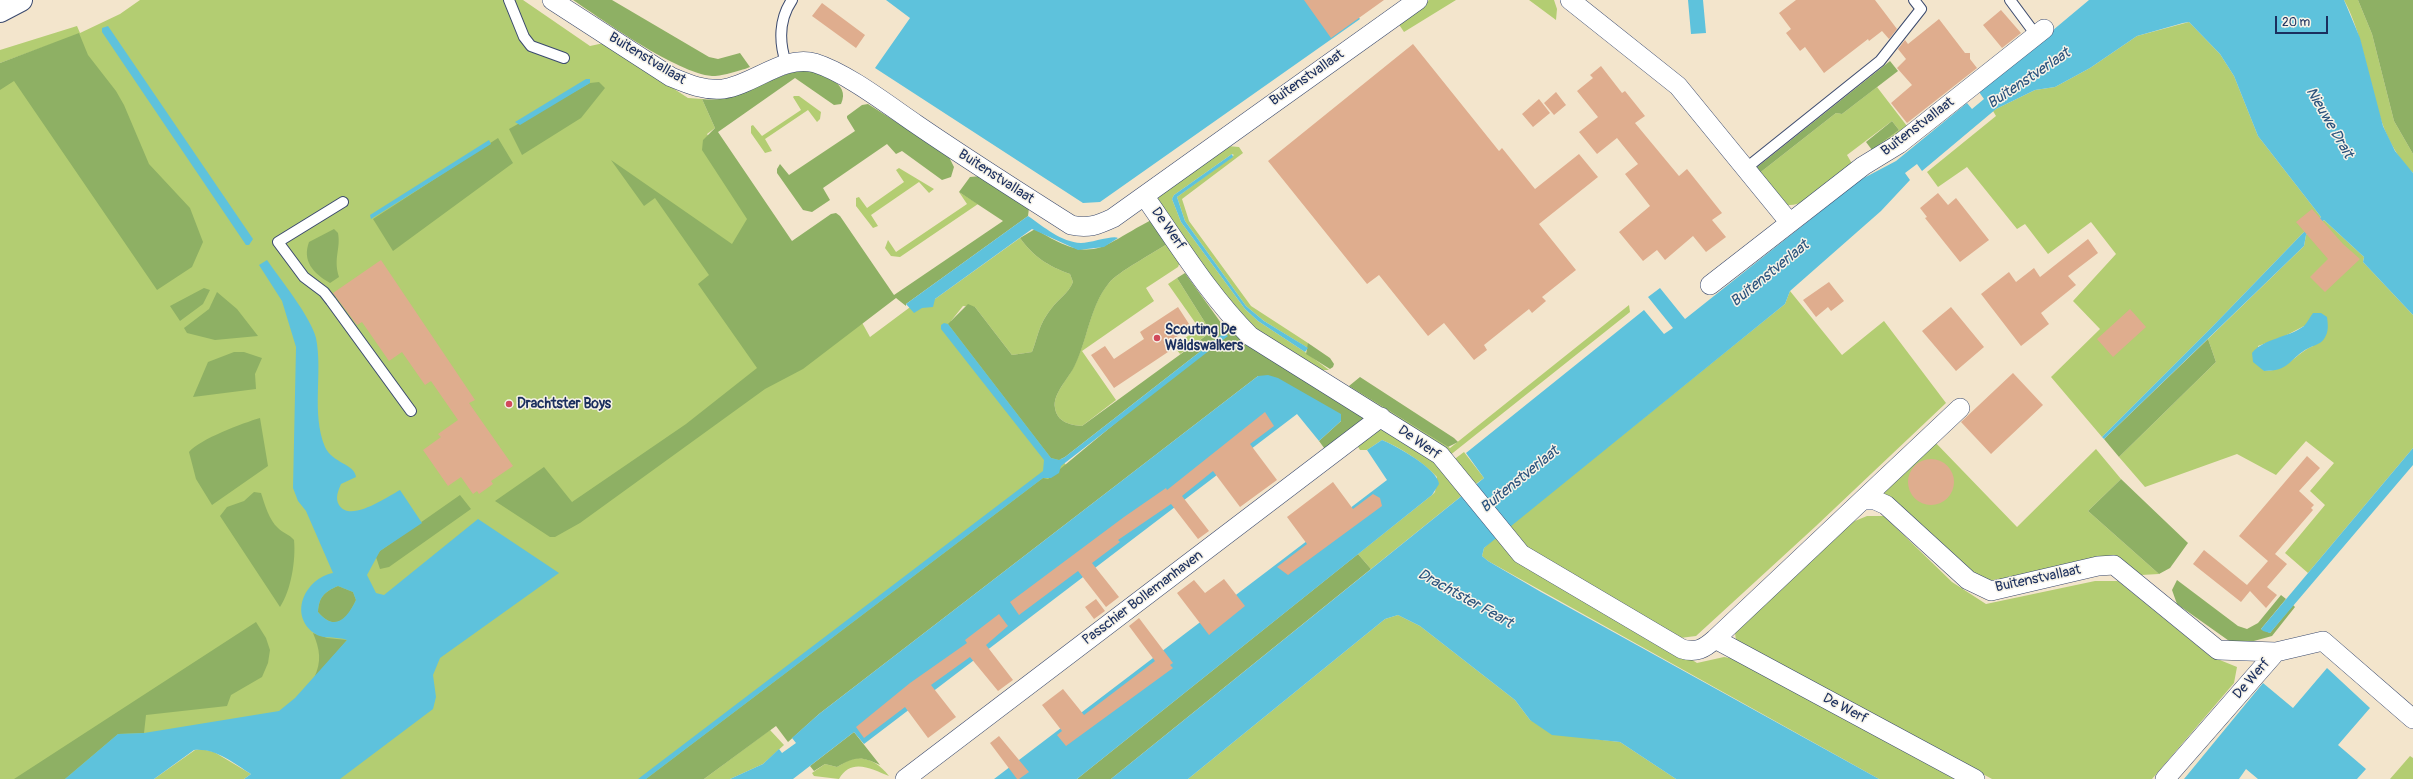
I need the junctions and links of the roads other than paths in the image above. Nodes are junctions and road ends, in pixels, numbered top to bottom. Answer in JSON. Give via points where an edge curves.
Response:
{"nodes":[{"id":1,"x":21,"y":0,"type":"edge"},
{"id":2,"x":509,"y":0,"type":"edge"},
{"id":3,"x":552,"y":0,"type":"edge"},
{"id":4,"x":792,"y":0,"type":"edge"},
{"id":5,"x":1418,"y":0,"type":"edge"},
{"id":6,"x":1570,"y":0,"type":"edge"},
{"id":7,"x":2010,"y":0,"type":"edge"},
{"id":8,"x":1918,"y":2,"type":"edge"},
{"id":9,"x":0,"y":11,"type":"edge"},
{"id":10,"x":2040,"y":32,"type":"joint"},
{"id":11,"x":564,"y":58,"type":"dead end"},
{"id":12,"x":786,"y":63,"type":"junction"},
{"id":13,"x":1745,"y":168,"type":"junction"},
{"id":14,"x":1145,"y":197,"type":"junction"},
{"id":15,"x":343,"y":202,"type":"dead end"},
{"id":16,"x":1790,"y":223,"type":"junction"},
{"id":17,"x":1710,"y":285,"type":"dead end"},
{"id":18,"x":1960,"y":408,"type":"dead end"},
{"id":19,"x":411,"y":411,"type":"dead end"},
{"id":20,"x":1382,"y":417,"type":"junction"},
{"id":21,"x":1863,"y":500,"type":"junction"},
{"id":22,"x":1715,"y":639,"type":"junction"},
{"id":23,"x":2276,"y":652,"type":"junction"},
{"id":24,"x":2413,"y":719,"type":"edge"},
{"id":25,"x":905,"y":779,"type":"edge"},
{"id":26,"x":1975,"y":779,"type":"edge"},
{"id":27,"x":2165,"y":779,"type":"edge"}],
"edges":[{"from":1,"to":9,"type":"street"},
{"from":2,"to":11,"type":"lane","via":[[524,37],[531,46]]},
{"from":3,"to":12,"type":"street","name":"Buitenstvallaat","via":[[671,76],[692,86],[712,89],[738,85]]},
{"from":4,"to":12,"type":"lane","via":[[780,33]]},
{"from":5,"to":14,"type":"street","name":"Buitenstvallaat"},
{"from":6,"to":13,"type":"street","via":[[1678,86]]},
{"from":7,"to":10,"type":"lane"},
{"from":8,"to":13,"type":"lane","via":[[1921,9],[1880,61]]},
{"from":10,"to":16,"type":"street","name":"Buitenstvallaat","via":[[1899,144],[1863,166]]},
{"from":12,"to":14,"type":"street","name":"Buitenstvallaat","via":[[814,63],[855,84],[1071,225],[1084,228],[1098,226]]},
{"from":13,"to":16,"type":"street"},
{"from":14,"to":20,"type":"street","name":"De Werf","via":[[1217,298],[1250,336]]},
{"from":15,"to":19,"type":"lane","via":[[278,242],[304,277],[324,292]]},
{"from":16,"to":17,"type":"street","name":"Buitenstvallaat"},
{"from":18,"to":21,"type":"street"},
{"from":20,"to":22,"type":"street","name":"De Werf","via":[[1440,455],[1521,554],[1682,648],[1696,652]]},
{"from":20,"to":25,"type":"street","name":"Passchier Bollemanhaven"},
{"from":21,"to":22,"type":"street","name":"De Werf"},
{"from":21,"to":23,"type":"street","name":"Buitenstvallaat","via":[[1875,500],[1886,505],[1968,580],[1991,591],[2098,566],[2114,565],[2218,650]]},
{"from":22,"to":26,"type":"street","name":"De Werf"},
{"from":23,"to":24,"type":"street","name":"De Werf","via":[[2323,641]]},
{"from":23,"to":27,"type":"street","name":"De Werf"}]}
